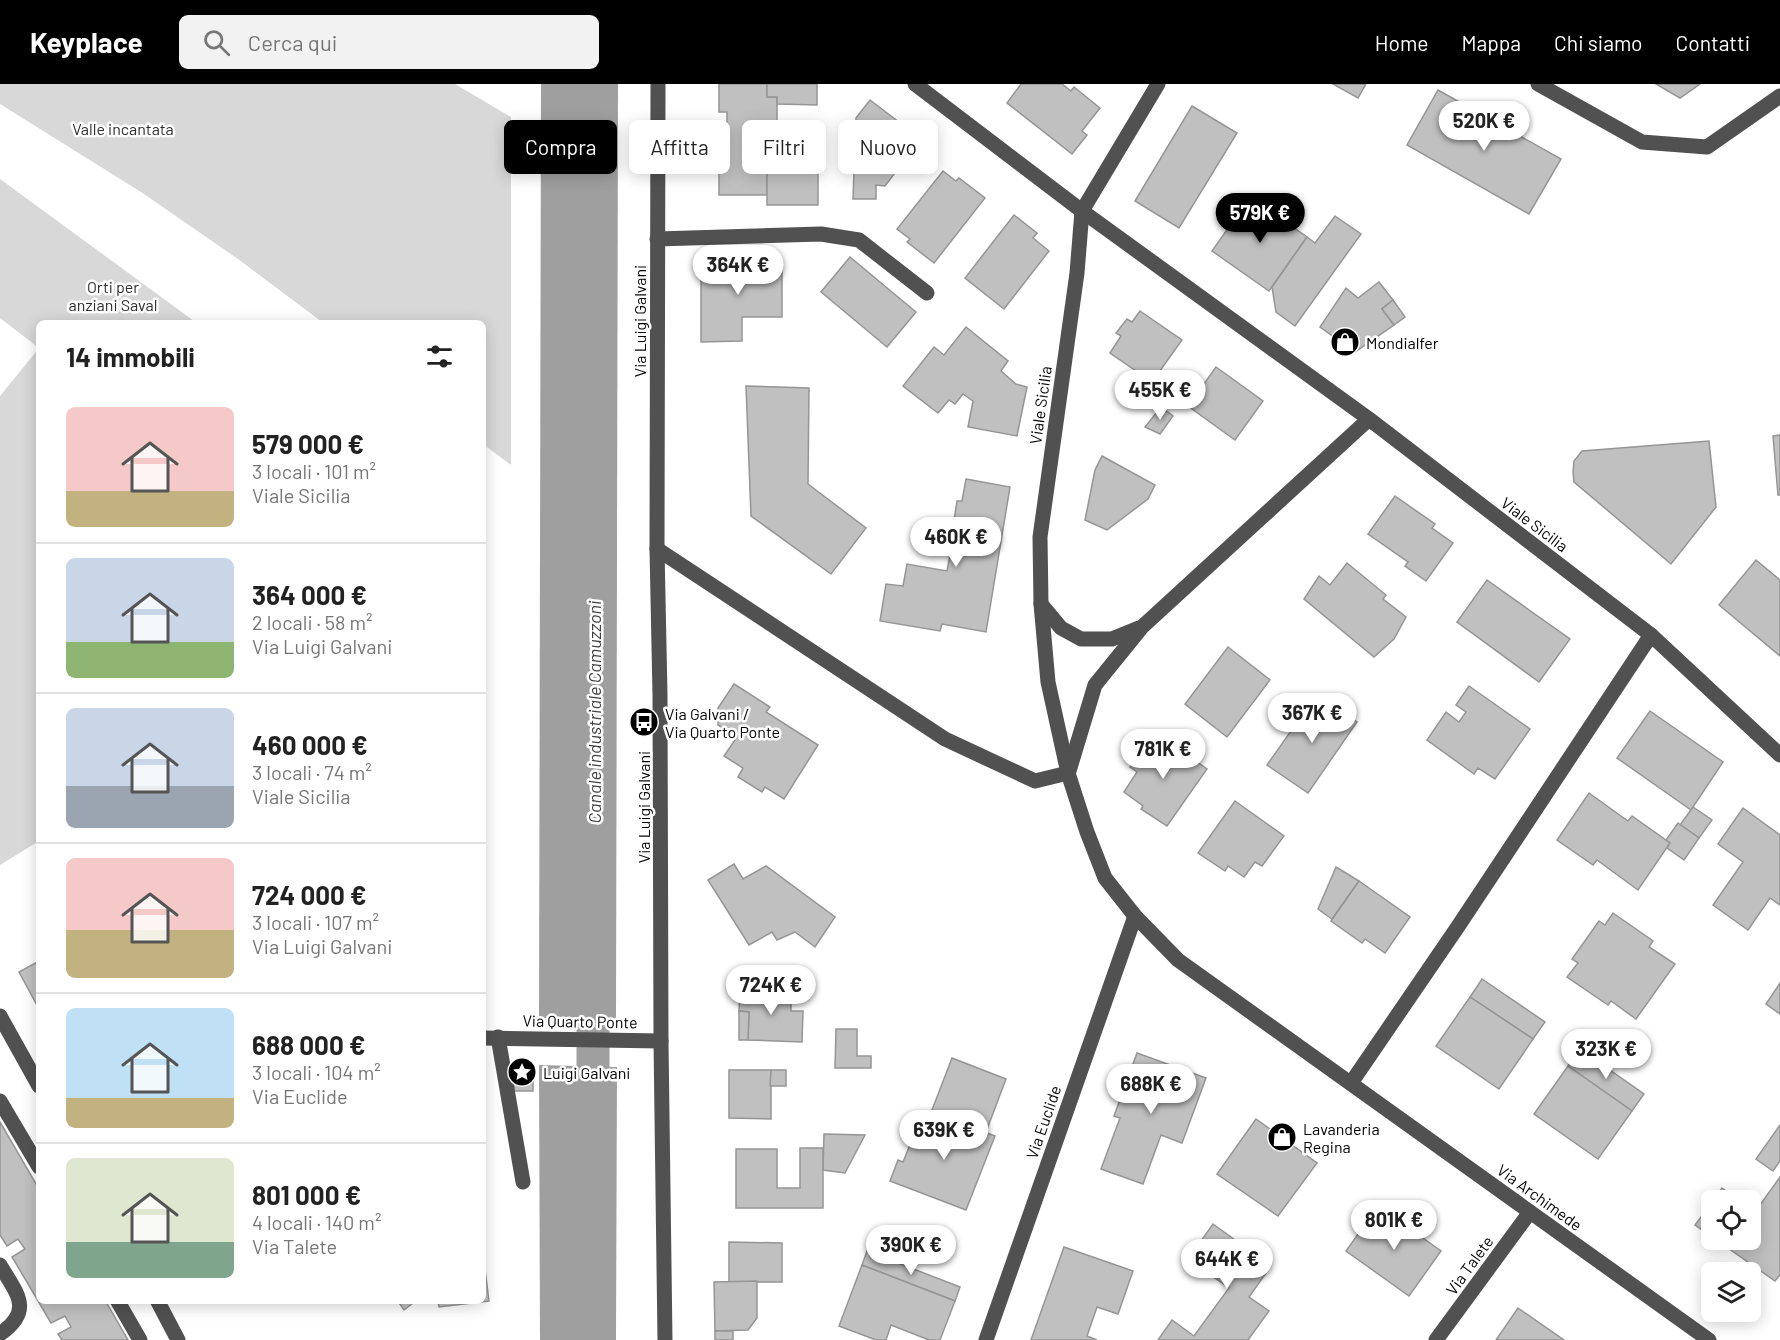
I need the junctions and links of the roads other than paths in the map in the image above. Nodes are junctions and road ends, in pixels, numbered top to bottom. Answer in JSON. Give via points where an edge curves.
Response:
{"nodes":[{"id":1,"x":658,"y":84,"type":"edge"},
{"id":2,"x":915,"y":84,"type":"edge"},
{"id":3,"x":1158,"y":84,"type":"edge"},
{"id":4,"x":1538,"y":84,"type":"edge"},
{"id":5,"x":1780,"y":96,"type":"edge"},
{"id":6,"x":1082,"y":211,"type":"junction"},
{"id":7,"x":657,"y":239,"type":"junction"},
{"id":8,"x":927,"y":292,"type":"dead end"},
{"id":9,"x":1369,"y":420,"type":"junction"},
{"id":10,"x":657,"y":549,"type":"junction"},
{"id":11,"x":1041,"y":604,"type":"junction"},
{"id":12,"x":1142,"y":627,"type":"junction"},
{"id":13,"x":1652,"y":635,"type":"junction"},
{"id":14,"x":1780,"y":755,"type":"edge"},
{"id":15,"x":1068,"y":773,"type":"junction"},
{"id":16,"x":1135,"y":916,"type":"junction"},
{"id":17,"x":0,"y":1016,"type":"edge"},
{"id":18,"x":491,"y":1038,"type":"edge"},
{"id":19,"x":661,"y":1041,"type":"junction"},
{"id":20,"x":36,"y":1081,"type":"edge"},
{"id":21,"x":1351,"y":1083,"type":"junction"},
{"id":22,"x":0,"y":1101,"type":"edge"},
{"id":23,"x":36,"y":1162,"type":"edge"},
{"id":24,"x":523,"y":1182,"type":"dead end"},
{"id":25,"x":1530,"y":1212,"type":"junction"},
{"id":26,"x":0,"y":1265,"type":"edge"},
{"id":27,"x":119,"y":1304,"type":"edge"},
{"id":28,"x":159,"y":1304,"type":"edge"},
{"id":29,"x":0,"y":1334,"type":"edge"},
{"id":30,"x":140,"y":1340,"type":"edge"},
{"id":31,"x":178,"y":1340,"type":"edge"},
{"id":32,"x":665,"y":1340,"type":"edge"},
{"id":33,"x":986,"y":1340,"type":"edge"},
{"id":34,"x":1436,"y":1340,"type":"edge"},
{"id":35,"x":1709,"y":1340,"type":"edge"}],
"edges":[{"from":1,"to":7,"type":"street","name":"Via Luigi Galvani"},
{"from":2,"to":6,"type":"street","name":"Viale Sicilia"},
{"from":3,"to":6,"type":"street"},
{"from":4,"to":5,"type":"street","via":[[1642,142],[1707,147]]},
{"from":6,"to":9,"type":"street","name":"Viale Sicilia"},
{"from":6,"to":11,"type":"street","name":"Viale Sicilia","via":[[1040,537]]},
{"from":7,"to":8,"type":"street","via":[[821,234],[859,240]]},
{"from":7,"to":10,"type":"street","name":"Via Luigi Galvani"},
{"from":9,"to":12,"type":"street"},
{"from":9,"to":13,"type":"street","name":"Viale Sicilia"},
{"from":10,"to":15,"type":"street","via":[[945,739],[1035,781]]},
{"from":10,"to":19,"type":"street","name":"Via Luigi Galvani"},
{"from":11,"to":12,"type":"street","via":[[1061,628],[1081,639],[1112,639]]},
{"from":11,"to":15,"type":"street","name":"Viale Sicilia","via":[[1048,682]]},
{"from":12,"to":15,"type":"street","via":[[1095,685]]},
{"from":13,"to":14,"type":"street","name":"Viale Sicilia"},
{"from":13,"to":21,"type":"street"},
{"from":15,"to":16,"type":"street","name":"Via Archimede","via":[[1105,878]]},
{"from":16,"to":21,"type":"street","name":"Via Archimede","via":[[1178,960]]},
{"from":16,"to":33,"type":"street","name":"Via Euclide"},
{"from":17,"to":20,"type":"street"},
{"from":18,"to":19,"type":"street","name":"Via Quarto Ponte"},
{"from":18,"to":24,"type":"street","name":"Via Quarto Ponte"},
{"from":19,"to":32,"type":"street","name":"Via Luigi Galvani"},
{"from":21,"to":25,"type":"street","name":"Via Archimede"},
{"from":22,"to":23,"type":"street"},
{"from":25,"to":34,"type":"street","name":"Via Talete"},
{"from":25,"to":35,"type":"street","name":"Via Archimede"},
{"from":26,"to":29,"type":"street","via":[[19,1297],[21,1308],[17,1318]]},
{"from":27,"to":30,"type":"street"},
{"from":28,"to":31,"type":"street"}]}
